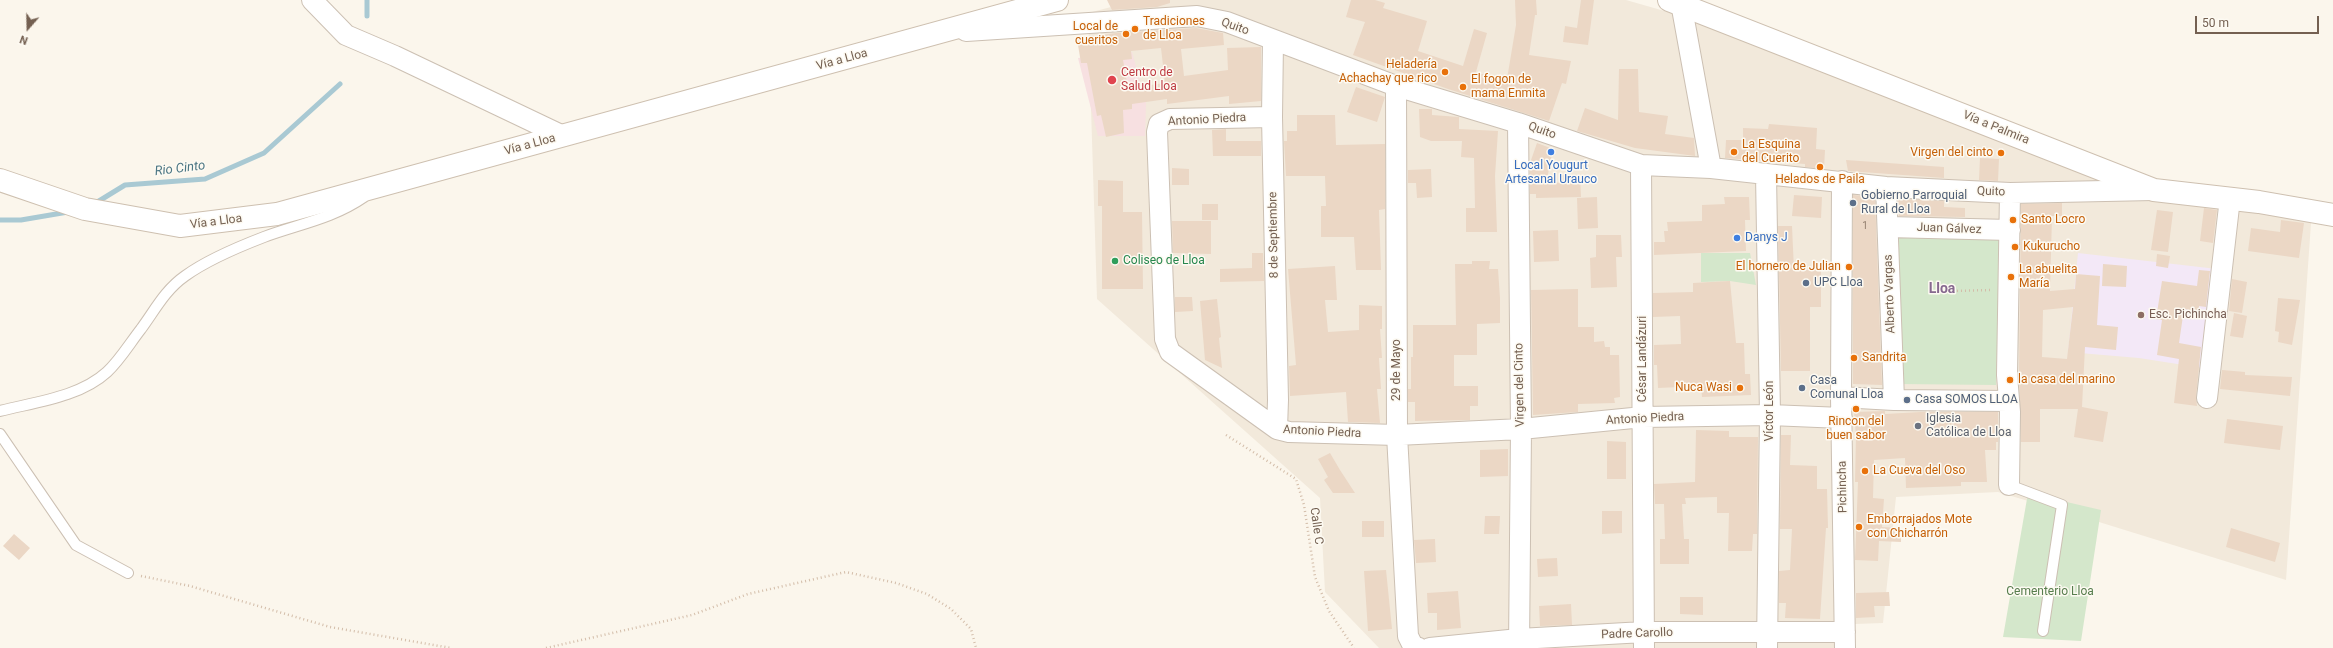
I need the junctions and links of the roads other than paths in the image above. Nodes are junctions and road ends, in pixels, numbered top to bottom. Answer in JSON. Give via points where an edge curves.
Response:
{"nodes":[{"id":1,"x":312,"y":0,"type":"edge"},
{"id":2,"x":1057,"y":0,"type":"edge"},
{"id":3,"x":1677,"y":1,"type":"edge"},
{"id":4,"x":942,"y":32,"type":"junction"},
{"id":5,"x":1273,"y":41,"type":"junction"},
{"id":6,"x":1396,"y":86,"type":"junction"},
{"id":7,"x":1272,"y":116,"type":"junction"},
{"id":8,"x":1518,"y":122,"type":"junction"},
{"id":9,"x":562,"y":136,"type":"junction"},
{"id":10,"x":1641,"y":165,"type":"junction"},
{"id":11,"x":1710,"y":168,"type":"junction"},
{"id":12,"x":1766,"y":174,"type":"junction"},
{"id":13,"x":0,"y":180,"type":"edge"},
{"id":14,"x":1842,"y":181,"type":"junction"},
{"id":15,"x":381,"y":186,"type":"junction"},
{"id":16,"x":1886,"y":187,"type":"junction"},
{"id":17,"x":2154,"y":190,"type":"junction"},
{"id":18,"x":2010,"y":193,"type":"junction"},
{"id":19,"x":2230,"y":198,"type":"junction"},
{"id":20,"x":2333,"y":215,"type":"edge"},
{"id":21,"x":1888,"y":227,"type":"junction"},
{"id":22,"x":2010,"y":230,"type":"junction"},
{"id":23,"x":1841,"y":397,"type":"junction"},
{"id":24,"x":2207,"y":398,"type":"dead end"},
{"id":25,"x":1894,"y":400,"type":"junction"},
{"id":26,"x":2009,"y":401,"type":"junction"},
{"id":27,"x":0,"y":411,"type":"edge"},
{"id":28,"x":1770,"y":415,"type":"junction"},
{"id":29,"x":1643,"y":417,"type":"junction"},
{"id":30,"x":1842,"y":418,"type":"junction"},
{"id":31,"x":1277,"y":429,"type":"junction"},
{"id":32,"x":1521,"y":429,"type":"junction"},
{"id":33,"x":0,"y":434,"type":"edge"},
{"id":34,"x":1397,"y":435,"type":"junction"},
{"id":35,"x":2009,"y":485,"type":"joint"},
{"id":36,"x":128,"y":573,"type":"road end"},
{"id":37,"x":2043,"y":631,"type":"dead end"},
{"id":38,"x":1644,"y":640,"type":"edge"},
{"id":39,"x":1767,"y":640,"type":"edge"},
{"id":40,"x":1845,"y":640,"type":"edge"},
{"id":41,"x":1519,"y":643,"type":"edge"},
{"id":42,"x":1419,"y":648,"type":"edge"},
{"id":43,"x":1430,"y":648,"type":"edge"}],
"edges":[{"from":1,"to":9,"type":"street","via":[[346,35]]},
{"from":2,"to":4,"type":"street","name":"Vía a Lloa"},
{"from":3,"to":11,"type":"street"},
{"from":3,"to":17,"type":"street","name":"Vía a Palmira"},
{"from":4,"to":5,"type":"street","name":"Quito","via":[[1198,16],[1227,22]]},
{"from":4,"to":9,"type":"street","name":"Vía a Lloa"},
{"from":5,"to":6,"type":"street","name":"Quito"},
{"from":5,"to":7,"type":"street","name":"8 de Septiembre"},
{"from":6,"to":8,"type":"street","name":"Quito"},
{"from":6,"to":34,"type":"street","name":"29 de Mayo"},
{"from":7,"to":31,"type":"street","name":"8 de Septiembre"},
{"from":7,"to":31,"type":"street","name":"Antonio Piedra","via":[[1170,119],[1159,124],[1157,132],[1164,339],[1170,352]]},
{"from":8,"to":10,"type":"street","name":"Quito"},
{"from":8,"to":32,"type":"street","name":"Virgen del Cinto"},
{"from":9,"to":15,"type":"street","name":"Vía a Lloa"},
{"from":10,"to":11,"type":"street","name":"Quito"},
{"from":10,"to":29,"type":"street","name":"César Landázuri"},
{"from":11,"to":12,"type":"street","name":"Quito"},
{"from":12,"to":14,"type":"street","name":"Quito"},
{"from":12,"to":28,"type":"street","name":"Víctor León"},
{"from":13,"to":15,"type":"street","name":"Vía a Lloa","via":[[85,209],[180,226],[276,214]]},
{"from":14,"to":16,"type":"street","name":"Quito"},
{"from":14,"to":23,"type":"street","name":"Pichincha"},
{"from":15,"to":27,"type":"lane","via":[[345,210],[263,237],[185,276],[170,288],[156,305],[108,371],[90,385]]},
{"from":16,"to":18,"type":"street","name":"Quito"},
{"from":16,"to":21,"type":"street","name":"Alberto Vargas"},
{"from":17,"to":18,"type":"street","name":"Quito"},
{"from":17,"to":19,"type":"street","name":"Vía a Palmira"},
{"from":18,"to":22,"type":"street"},
{"from":19,"to":20,"type":"street","name":"Vía a Palmira"},
{"from":19,"to":24,"type":"street"},
{"from":21,"to":22,"type":"street","name":"Juan Gálvez"},
{"from":21,"to":25,"type":"street","name":"Alberto Vargas"},
{"from":22,"to":26,"type":"street","via":[[2007,375]]},
{"from":23,"to":25,"type":"street"},
{"from":23,"to":30,"type":"street","name":"Pichincha"},
{"from":25,"to":26,"type":"street"},
{"from":26,"to":35,"type":"street"},
{"from":28,"to":29,"type":"street","name":"Antonio Piedra"},
{"from":28,"to":30,"type":"street","name":"Antonio Piedra"},
{"from":28,"to":39,"type":"street","name":"Víctor León"},
{"from":29,"to":32,"type":"street","name":"Antonio Piedra"},
{"from":29,"to":38,"type":"street","name":"César Landázuri"},
{"from":30,"to":40,"type":"street","name":"Pichincha"},
{"from":31,"to":34,"type":"street","name":"Antonio Piedra","via":[[1289,432]]},
{"from":32,"to":34,"type":"street","name":"Antonio Piedra"},
{"from":32,"to":41,"type":"street","name":"Virgen del Cinto"},
{"from":33,"to":36,"type":"lane","via":[[76,545]]},
{"from":34,"to":42,"type":"street","name":"29 de Mayo","via":[[1408,636],[1413,646]]},
{"from":35,"to":37,"type":"lane","via":[[2062,504]]},
{"from":38,"to":39,"type":"street","name":"Padre Carollo"},
{"from":38,"to":41,"type":"street","name":"Padre Carollo"},
{"from":39,"to":40,"type":"street","name":"Padre Carollo"},
{"from":41,"to":43,"type":"street","name":"Padre Carollo"}]}
